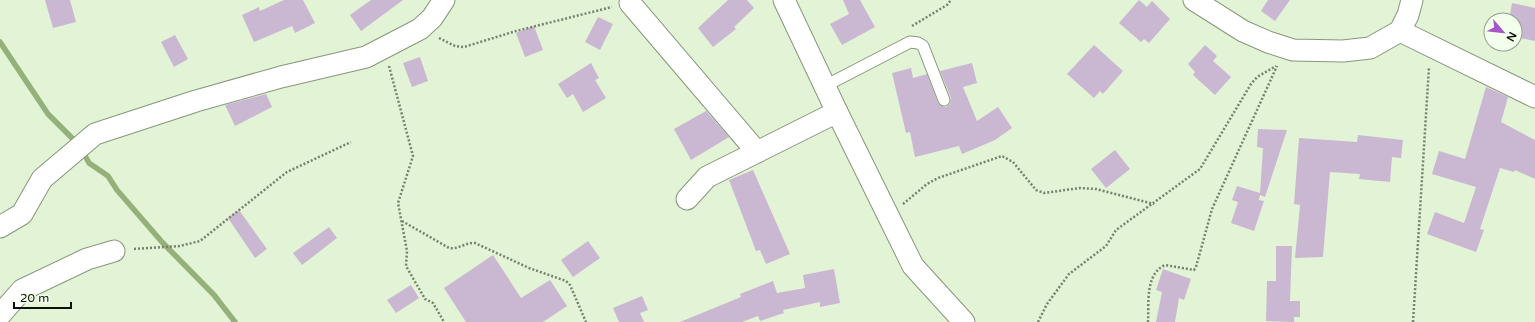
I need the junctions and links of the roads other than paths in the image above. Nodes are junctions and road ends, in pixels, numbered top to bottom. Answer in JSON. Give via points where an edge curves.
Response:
{"nodes":[{"id":1,"x":444,"y":0,"type":"edge"},
{"id":2,"x":784,"y":0,"type":"edge"},
{"id":3,"x":1194,"y":0,"type":"edge"},
{"id":4,"x":1412,"y":0,"type":"edge"},
{"id":5,"x":630,"y":3,"type":"road end"},
{"id":6,"x":1400,"y":31,"type":"junction"},
{"id":7,"x":825,"y":86,"type":"junction"},
{"id":8,"x":1535,"y":97,"type":"edge"},
{"id":9,"x":944,"y":100,"type":"dead end"},
{"id":10,"x":836,"y":112,"type":"junction"},
{"id":11,"x":757,"y":152,"type":"junction"},
{"id":12,"x":687,"y":199,"type":"dead end"},
{"id":13,"x":0,"y":227,"type":"edge"},
{"id":14,"x":114,"y":251,"type":"road end"},
{"id":15,"x":0,"y":315,"type":"edge"},
{"id":16,"x":964,"y":322,"type":"edge"}],
"edges":[{"from":1,"to":13,"type":"street","via":[[432,18],[420,29],[366,57],[281,77],[103,130],[86,141],[42,179],[22,214]]},
{"from":2,"to":7,"type":"street"},
{"from":3,"to":6,"type":"street","via":[[1243,31],[1293,50],[1343,51],[1370,48]]},
{"from":4,"to":6,"type":"street"},
{"from":5,"to":11,"type":"street"},
{"from":6,"to":8,"type":"street"},
{"from":7,"to":9,"type":"lane","via":[[910,42],[923,46]]},
{"from":7,"to":10,"type":"street"},
{"from":10,"to":11,"type":"street"},
{"from":10,"to":16,"type":"street","via":[[913,266]]},
{"from":11,"to":12,"type":"street","via":[[707,177]]},
{"from":14,"to":15,"type":"street","via":[[87,259],[22,290]]}]}
